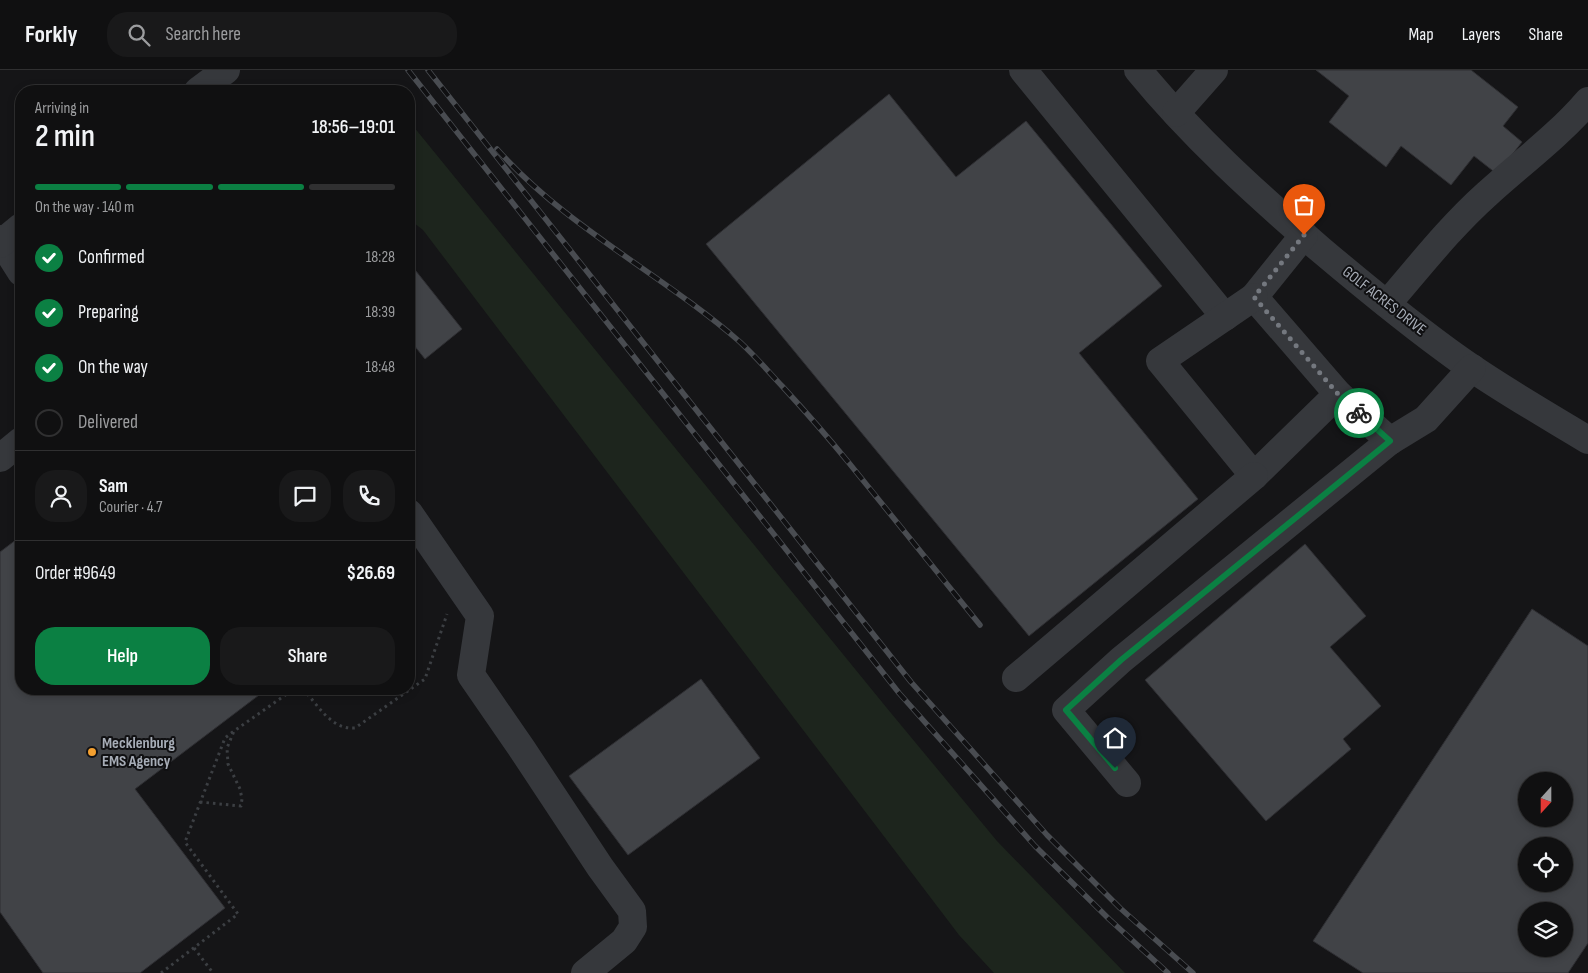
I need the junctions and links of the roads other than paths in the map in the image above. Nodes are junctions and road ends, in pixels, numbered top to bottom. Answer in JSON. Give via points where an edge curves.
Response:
{"nodes":[{"id":1,"x":226,"y":70,"type":"edge"},
{"id":2,"x":1023,"y":70,"type":"edge"},
{"id":3,"x":1138,"y":70,"type":"edge"},
{"id":4,"x":1214,"y":70,"type":"edge"},
{"id":5,"x":206,"y":85,"type":"edge"},
{"id":6,"x":1588,"y":101,"type":"edge"},
{"id":7,"x":1176,"y":113,"type":"junction"},
{"id":8,"x":1304,"y":235,"type":"junction"},
{"id":9,"x":6,"y":238,"type":"edge"},
{"id":10,"x":15,"y":258,"type":"edge"},
{"id":11,"x":1254,"y":297,"type":"junction"},
{"id":12,"x":1387,"y":304,"type":"junction"},
{"id":13,"x":1225,"y":316,"type":"junction"},
{"id":14,"x":1472,"y":368,"type":"junction"},
{"id":15,"x":1338,"y":394,"type":"junction"},
{"id":16,"x":1588,"y":440,"type":"edge"},
{"id":17,"x":1390,"y":441,"type":"junction"},
{"id":18,"x":15,"y":446,"type":"edge"},
{"id":19,"x":0,"y":458,"type":"edge"},
{"id":20,"x":1254,"y":476,"type":"junction"},
{"id":21,"x":415,"y":522,"type":"edge"},
{"id":22,"x":1016,"y":678,"type":"dead end"},
{"id":23,"x":1127,"y":783,"type":"dead end"},
{"id":24,"x":585,"y":973,"type":"edge"}],
"edges":[{"from":1,"to":5,"type":"street"},
{"from":2,"to":13,"type":"street"},
{"from":3,"to":7,"type":"street","name":"GOLF ACRES DRIVE"},
{"from":4,"to":7,"type":"street"},
{"from":6,"to":12,"type":"street","via":[[1571,121],[1486,195]]},
{"from":7,"to":8,"type":"street","name":"GOLF ACRES DRIVE","via":[[1260,198]]},
{"from":8,"to":11,"type":"street"},
{"from":8,"to":12,"type":"street","name":"GOLF ACRES DRIVE"},
{"from":9,"to":10,"type":"street"},
{"from":11,"to":13,"type":"street"},
{"from":11,"to":15,"type":"street"},
{"from":12,"to":14,"type":"street","name":"GOLF ACRES DRIVE"},
{"from":13,"to":20,"type":"street","via":[[1160,362]]},
{"from":14,"to":16,"type":"street","name":"GOLF ACRES DRIVE"},
{"from":14,"to":17,"type":"street","via":[[1426,419]]},
{"from":15,"to":17,"type":"street"},
{"from":15,"to":20,"type":"street"},
{"from":17,"to":23,"type":"street","via":[[1121,660],[1066,710]]},
{"from":18,"to":19,"type":"street"},
{"from":20,"to":22,"type":"street"},
{"from":21,"to":24,"type":"street","via":[[480,616],[471,675],[632,911],[633,927],[624,941]]}]}
